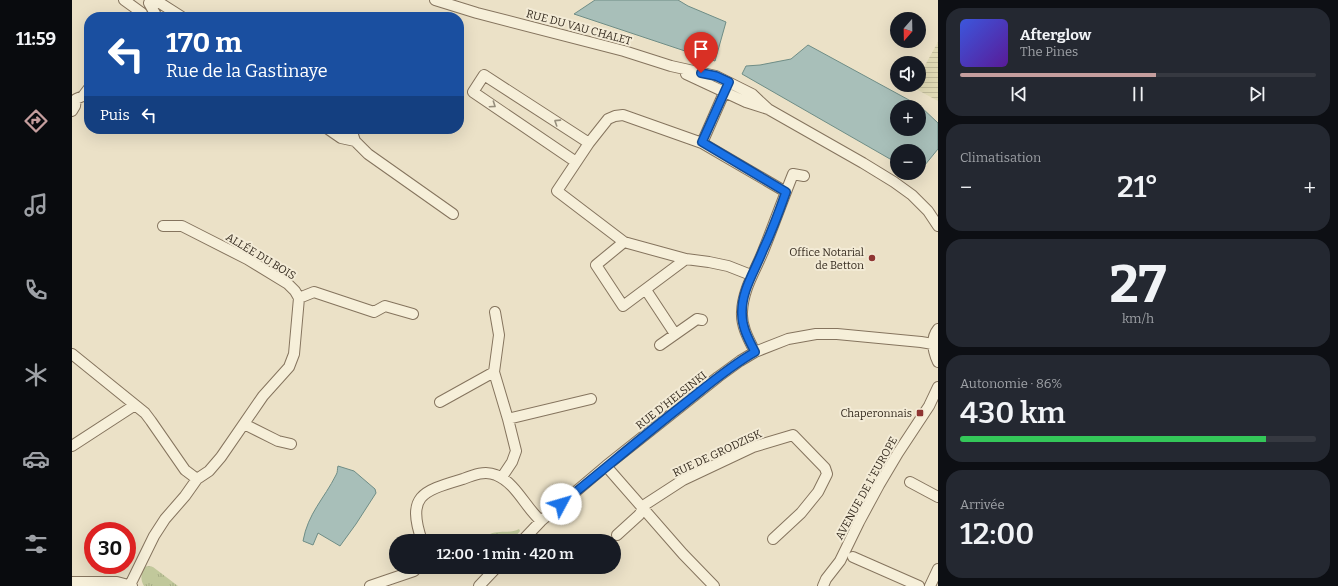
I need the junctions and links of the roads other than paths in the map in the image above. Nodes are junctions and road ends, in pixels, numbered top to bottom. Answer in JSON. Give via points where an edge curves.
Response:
{"nodes":[{"id":1,"x":124,"y":0,"type":"edge"},
{"id":2,"x":435,"y":0,"type":"edge"},
{"id":3,"x":150,"y":2,"type":"edge"},
{"id":4,"x":138,"y":12,"type":"edge"},
{"id":5,"x":143,"y":12,"type":"edge"},
{"id":6,"x":155,"y":12,"type":"edge"},
{"id":7,"x":175,"y":12,"type":"edge"},
{"id":8,"x":726,"y":87,"type":"junction"},
{"id":9,"x":84,"y":95,"type":"edge"},
{"id":10,"x":74,"y":99,"type":"edge"},
{"id":11,"x":72,"y":111,"type":"edge"},
{"id":12,"x":335,"y":134,"type":"edge"},
{"id":13,"x":353,"y":134,"type":"edge"},
{"id":14,"x":355,"y":141,"type":"junction"},
{"id":15,"x":702,"y":142,"type":"junction"},
{"id":16,"x":589,"y":143,"type":"junction"},
{"id":17,"x":576,"y":162,"type":"junction"},
{"id":18,"x":804,"y":176,"type":"dead end"},
{"id":19,"x":786,"y":192,"type":"junction"},
{"id":20,"x":453,"y":214,"type":"dead end"},
{"id":21,"x":163,"y":226,"type":"dead end"},
{"id":22,"x":938,"y":226,"type":"edge"},
{"id":23,"x":624,"y":242,"type":"junction"},
{"id":24,"x":686,"y":259,"type":"junction"},
{"id":25,"x":751,"y":275,"type":"junction"},
{"id":26,"x":646,"y":290,"type":"junction"},
{"id":27,"x":299,"y":298,"type":"junction"},
{"id":28,"x":496,"y":312,"type":"dead end"},
{"id":29,"x":413,"y":314,"type":"dead end"},
{"id":30,"x":702,"y":320,"type":"dead end"},
{"id":31,"x":938,"y":329,"type":"edge"},
{"id":32,"x":675,"y":334,"type":"junction"},
{"id":33,"x":933,"y":344,"type":"junction"},
{"id":34,"x":660,"y":345,"type":"dead end"},
{"id":35,"x":755,"y":352,"type":"junction"},
{"id":36,"x":72,"y":354,"type":"edge"},
{"id":37,"x":938,"y":362,"type":"edge"},
{"id":38,"x":494,"y":372,"type":"junction"},
{"id":39,"x":938,"y":387,"type":"edge"},
{"id":40,"x":591,"y":400,"type":"dead end"},
{"id":41,"x":440,"y":402,"type":"dead end"},
{"id":42,"x":135,"y":405,"type":"junction"},
{"id":43,"x":508,"y":419,"type":"junction"},
{"id":44,"x":244,"y":424,"type":"junction"},
{"id":45,"x":291,"y":444,"type":"dead end"},
{"id":46,"x":72,"y":446,"type":"edge"},
{"id":47,"x":606,"y":466,"type":"junction"},
{"id":48,"x":502,"y":478,"type":"junction"},
{"id":49,"x":197,"y":480,"type":"junction"},
{"id":50,"x":910,"y":482,"type":"dead end"},
{"id":51,"x":938,"y":497,"type":"edge"},
{"id":52,"x":643,"y":509,"type":"junction"},
{"id":53,"x":541,"y":521,"type":"junction"},
{"id":54,"x":419,"y":534,"type":"edge"},
{"id":55,"x":529,"y":534,"type":"edge"},
{"id":56,"x":618,"y":534,"type":"edge"},
{"id":57,"x":773,"y":539,"type":"dead end"},
{"id":58,"x":853,"y":557,"type":"dead end"},
{"id":59,"x":938,"y":569,"type":"edge"},
{"id":60,"x":405,"y":574,"type":"edge"},
{"id":61,"x":490,"y":574,"type":"edge"},
{"id":62,"x":72,"y":582,"type":"edge"},
{"id":63,"x":825,"y":583,"type":"edge"},
{"id":64,"x":131,"y":586,"type":"edge"},
{"id":65,"x":370,"y":586,"type":"edge"},
{"id":66,"x":479,"y":586,"type":"edge"},
{"id":67,"x":714,"y":586,"type":"edge"},
{"id":68,"x":815,"y":586,"type":"edge"},
{"id":69,"x":919,"y":586,"type":"edge"},
{"id":70,"x":930,"y":586,"type":"edge"}],
"edges":[{"from":1,"to":4,"type":"street"},
{"from":2,"to":8,"type":"street","name":"RUE DU VAU CHALET","via":[[624,51],[671,66],[705,83]]},
{"from":3,"to":5,"type":"street"},
{"from":3,"to":6,"type":"street"},
{"from":3,"to":7,"type":"street","via":[[160,2]]},
{"from":8,"to":15,"type":"street"},
{"from":8,"to":22,"type":"street","name":"RUE DU VAU CHALET","via":[[746,102],[768,109],[894,182],[912,195]]},
{"from":9,"to":10,"type":"street"},
{"from":10,"to":11,"type":"street","via":[[75,106]]},
{"from":12,"to":14,"type":"street"},
{"from":13,"to":14,"type":"street"},
{"from":14,"to":20,"type":"street","via":[[368,154]]},
{"from":15,"to":16,"type":"street","via":[[623,115],[608,119]]},
{"from":15,"to":19,"type":"street"},
{"from":16,"to":17,"type":"street"},
{"from":16,"to":17,"type":"street","one_way":true,"via":[[484,75],[474,92]]},
{"from":17,"to":23,"type":"street","via":[[557,191]]},
{"from":18,"to":19,"type":"street","via":[[793,174]]},
{"from":19,"to":25,"type":"street","via":[[764,250]]},
{"from":21,"to":27,"type":"street","name":"ALLÉE DU BOIS","via":[[182,226],[247,259],[288,284]]},
{"from":23,"to":24,"type":"street"},
{"from":23,"to":26,"type":"street","via":[[596,265],[623,306]]},
{"from":24,"to":25,"type":"street","via":[[728,266]]},
{"from":24,"to":26,"type":"street"},
{"from":25,"to":35,"type":"street","via":[[744,296],[742,316]]},
{"from":26,"to":32,"type":"street"},
{"from":27,"to":29,"type":"street","via":[[314,292],[374,312],[385,306]]},
{"from":27,"to":44,"type":"street","via":[[292,362],[262,396]]},
{"from":28,"to":38,"type":"street","via":[[499,334]]},
{"from":30,"to":32,"type":"street","via":[[697,319]]},
{"from":31,"to":33,"type":"street"},
{"from":32,"to":34,"type":"street"},
{"from":33,"to":35,"type":"street","name":"RUE D'HELSINKI","via":[[822,334],[788,339]]},
{"from":33,"to":37,"type":"street"},
{"from":35,"to":47,"type":"street","name":"RUE D'HELSINKI","via":[[718,377]]},
{"from":36,"to":42,"type":"street"},
{"from":38,"to":41,"type":"street"},
{"from":38,"to":43,"type":"street"},
{"from":39,"to":63,"type":"street","name":"AVENUE DE L'EUROPE","via":[[898,452]]},
{"from":40,"to":43,"type":"street"},
{"from":42,"to":46,"type":"street"},
{"from":42,"to":49,"type":"street","via":[[145,413],[184,470]]},
{"from":43,"to":48,"type":"street","via":[[516,451]]},
{"from":44,"to":45,"type":"street","via":[[278,442]]},
{"from":44,"to":49,"type":"street","via":[[221,457]]},
{"from":47,"to":52,"type":"street"},
{"from":47,"to":53,"type":"street","name":"RUE D'HELSINKI"},
{"from":48,"to":53,"type":"street"},
{"from":48,"to":54,"type":"street","via":[[490,473],[478,474],[426,493],[415,511]]},
{"from":49,"to":64,"type":"street","via":[[154,536]]},
{"from":50,"to":51,"type":"street"},
{"from":52,"to":56,"type":"street","name":"RUE DE GRODZISK"},
{"from":52,"to":57,"type":"street","name":"RUE DE GRODZISK","via":[[646,504],[683,480],[753,448],[793,435],[825,468],[827,474],[818,492],[801,513]]},
{"from":52,"to":67,"type":"street"},
{"from":53,"to":55,"type":"street","name":"RUE D'HELSINKI"},
{"from":58,"to":69,"type":"street"},
{"from":59,"to":70,"type":"street"},
{"from":60,"to":65,"type":"street"},
{"from":61,"to":66,"type":"street"},
{"from":62,"to":64,"type":"street","via":[[117,582]]},
{"from":63,"to":68,"type":"street","name":"AVENUE DE L'EUROPE"}]}
